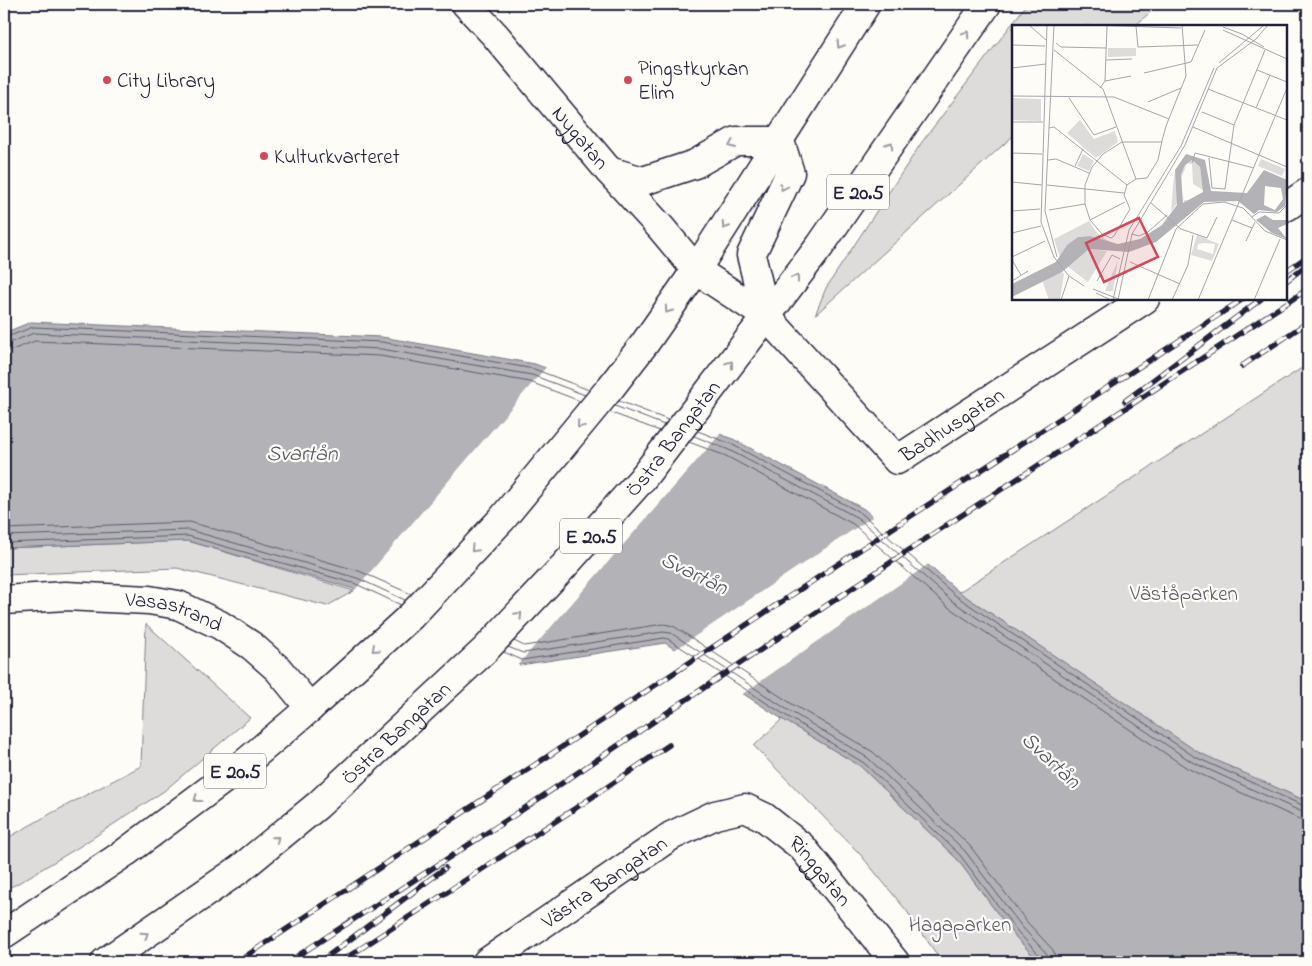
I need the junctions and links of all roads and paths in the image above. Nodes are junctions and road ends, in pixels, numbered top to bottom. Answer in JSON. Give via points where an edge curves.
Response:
{"nodes":[{"id":1,"x":466,"y":4,"type":"edge"},
{"id":2,"x":866,"y":4,"type":"edge"},
{"id":3,"x":987,"y":4,"type":"edge"},
{"id":4,"x":780,"y":141,"type":"junction"},
{"id":5,"x":609,"y":171,"type":"junction"},
{"id":6,"x":1308,"y":192,"type":"edge"},
{"id":7,"x":1287,"y":206,"type":"edge"},
{"id":8,"x":696,"y":270,"type":"junction"},
{"id":9,"x":1143,"y":300,"type":"edge"},
{"id":10,"x":766,"y":316,"type":"junction"},
{"id":11,"x":4,"y":600,"type":"edge"},
{"id":12,"x":310,"y":708,"type":"junction"},
{"id":13,"x":728,"y":812,"type":"joint"},
{"id":14,"x":4,"y":934,"type":"edge"},
{"id":15,"x":105,"y":962,"type":"edge"},
{"id":16,"x":487,"y":962,"type":"edge"},
{"id":17,"x":895,"y":962,"type":"edge"}],
"edges":[{"from":1,"to":5,"type":"main road","name":"Nygatan"},
{"from":2,"to":4,"type":"main road","number":"E 20.5","one_way":true},
{"from":10,"to":3,"type":"main road","name":"Östra Bangatan","number":"E 20.5","one_way":true,"via":[[825,239]]},
{"from":4,"to":5,"type":"main road","one_way":true,"via":[[736,141],[695,164],[643,181]]},
{"from":4,"to":8,"type":"main road","number":"E 20.5","one_way":true},
{"from":4,"to":10,"type":"main road","one_way":true,"via":[[790,174],[751,254]]},
{"from":5,"to":8,"type":"main road","name":"Nygatan"},
{"from":6,"to":7,"type":"main road"},
{"from":8,"to":10,"type":"main road","name":"Nygatan"},
{"from":8,"to":12,"type":"main road","number":"E 20.5","one_way":true,"via":[[611,388],[502,519],[411,616]]},
{"from":9,"to":10,"type":"main road","name":"Badhusgatan","via":[[897,460]]},
{"from":15,"to":10,"type":"main road","name":"Östra Bangatan","number":"E 20.5","one_way":true,"via":[[240,870],[318,805],[485,650],[642,479]]},
{"from":11,"to":12,"type":"main road","name":"Vasastrand","via":[[65,596],[178,604],[252,646],[278,669]]},
{"from":12,"to":14,"type":"main road","number":"E 20.5","one_way":true,"via":[[229,776],[126,852]]},
{"from":13,"to":16,"type":"main road","name":"Västra Bangatan","via":[[671,836]]},
{"from":13,"to":17,"type":"main road","name":"Ringgatan","via":[[745,808],[764,817],[802,847]]}]}
